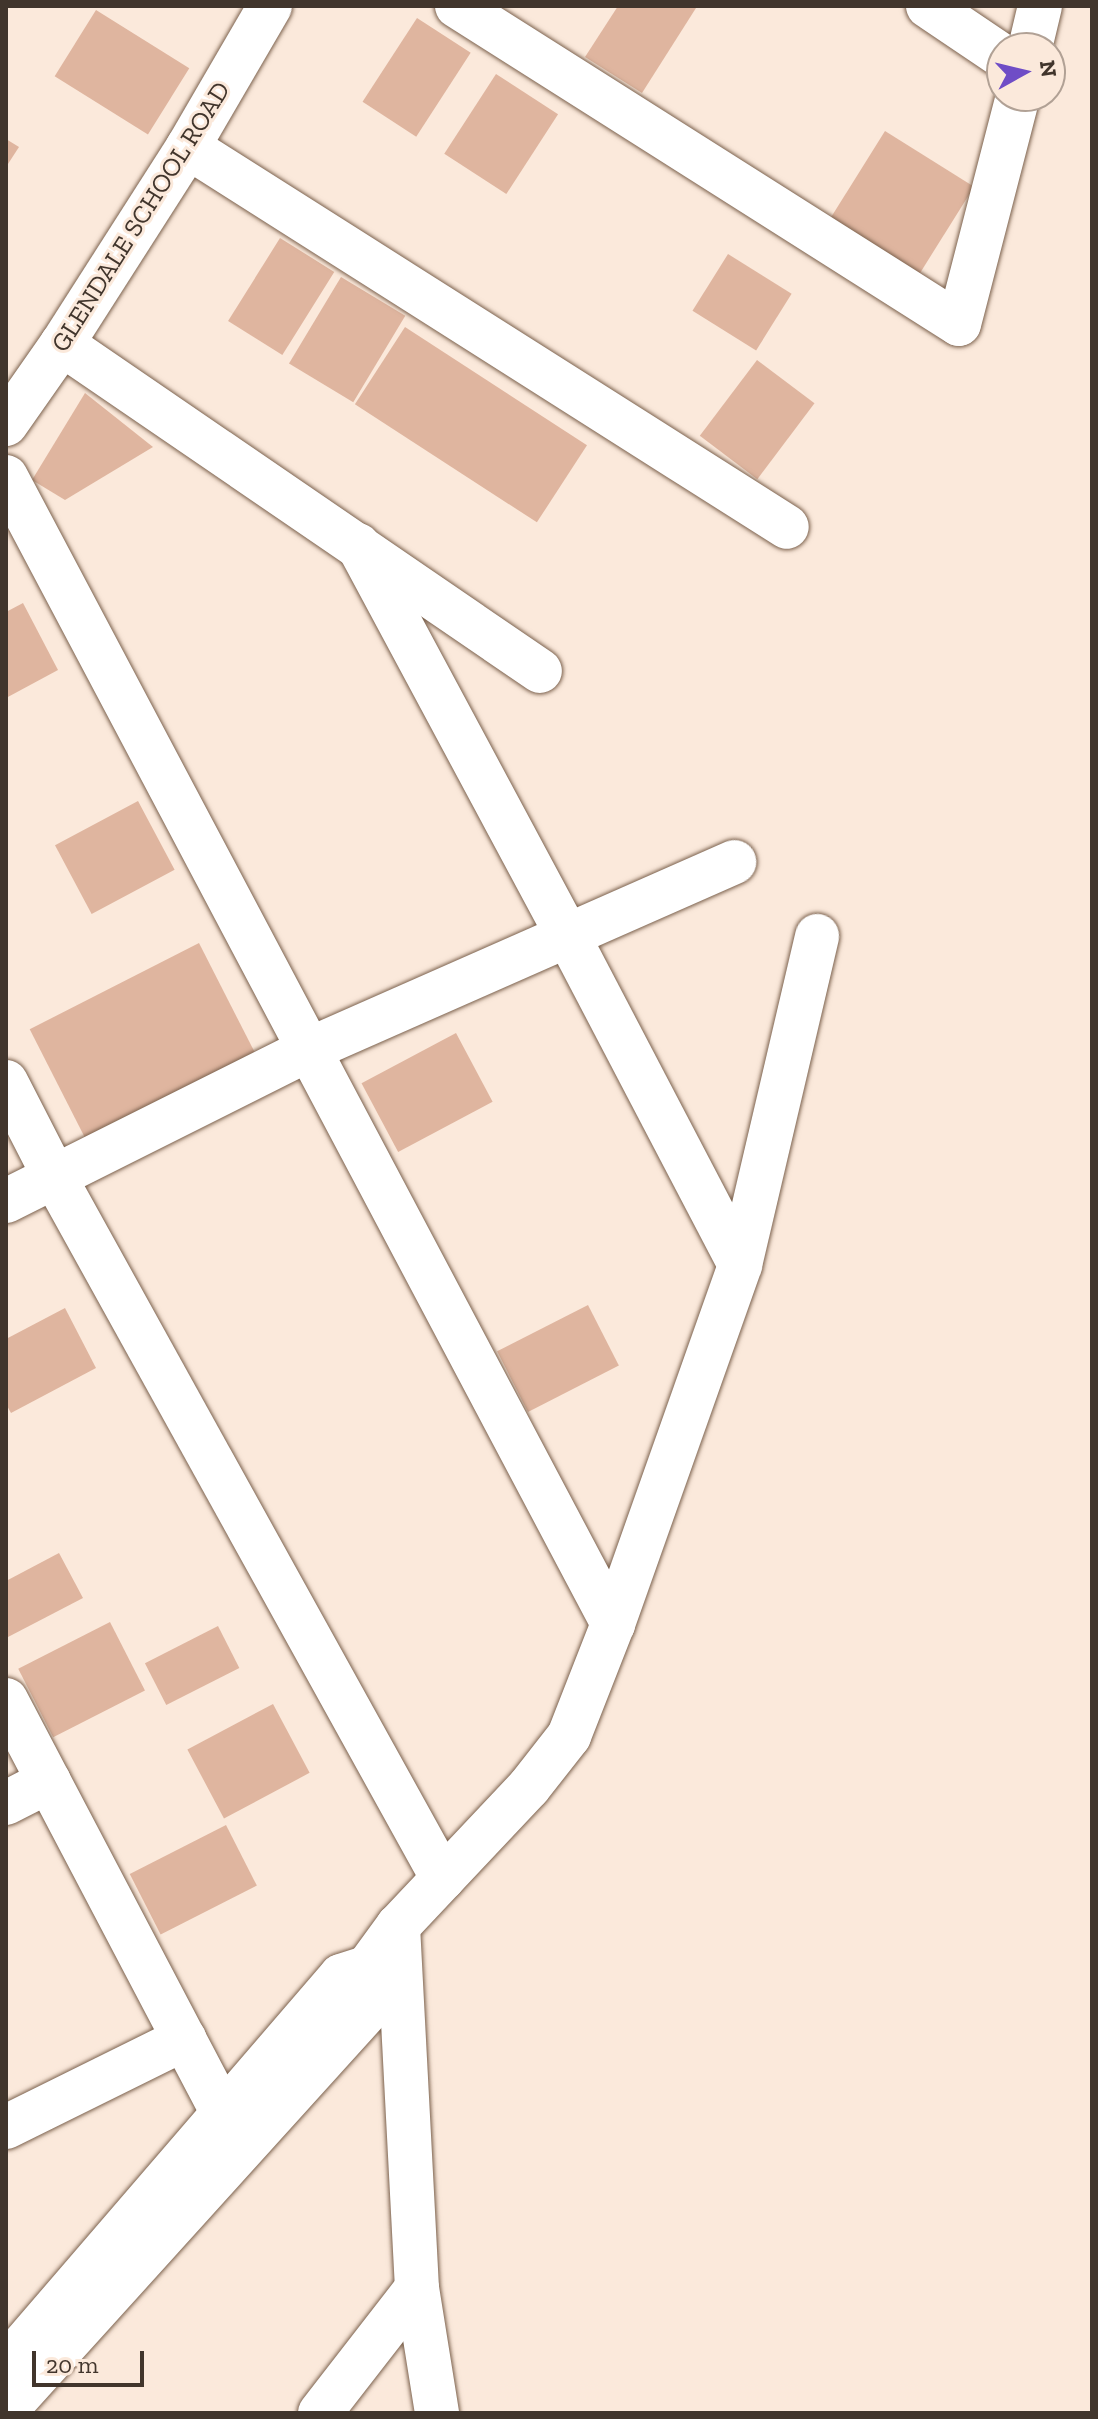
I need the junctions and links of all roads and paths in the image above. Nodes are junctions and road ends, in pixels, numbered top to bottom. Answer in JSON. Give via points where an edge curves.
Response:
{"nodes":[{"id":1,"x":270,"y":6,"type":"edge"},
{"id":2,"x":457,"y":6,"type":"edge"},
{"id":3,"x":928,"y":6,"type":"edge"},
{"id":4,"x":1040,"y":6,"type":"edge"},
{"id":5,"x":1034,"y":32,"type":"edge"},
{"id":6,"x":986,"y":45,"type":"edge"},
{"id":7,"x":1014,"y":112,"type":"edge"},
{"id":8,"x":188,"y":147,"type":"junction"},
{"id":9,"x":62,"y":344,"type":"junction"},
{"id":10,"x":6,"y":424,"type":"edge"},
{"id":11,"x":6,"y":477,"type":"edge"},
{"id":12,"x":787,"y":527,"type":"dead end"},
{"id":13,"x":358,"y":545,"type":"junction"},
{"id":14,"x":540,"y":671,"type":"dead end"},
{"id":15,"x":734,"y":862,"type":"dead end"},
{"id":16,"x":567,"y":934,"type":"junction"},
{"id":17,"x":817,"y":936,"type":"dead end"},
{"id":18,"x":308,"y":1050,"type":"junction"},
{"id":19,"x":6,"y":1082,"type":"edge"},
{"id":20,"x":54,"y":1176,"type":"junction"},
{"id":21,"x":6,"y":1201,"type":"edge"},
{"id":22,"x":740,"y":1265,"type":"junction"},
{"id":23,"x":613,"y":1624,"type":"junction"},
{"id":24,"x":6,"y":1700,"type":"edge"},
{"id":25,"x":49,"y":1781,"type":"junction"},
{"id":26,"x":6,"y":1803,"type":"edge"},
{"id":27,"x":443,"y":1879,"type":"junction"},
{"id":28,"x":398,"y":1926,"type":"junction"},
{"id":29,"x":368,"y":1967,"type":"junction"},
{"id":30,"x":184,"y":2039,"type":"junction"},
{"id":31,"x":224,"y":2115,"type":"junction"},
{"id":32,"x":6,"y":2127,"type":"edge"},
{"id":33,"x":417,"y":2288,"type":"junction"},
{"id":34,"x":6,"y":2365,"type":"edge"},
{"id":35,"x":6,"y":2410,"type":"edge"},
{"id":36,"x":320,"y":2413,"type":"edge"},
{"id":37,"x":437,"y":2413,"type":"edge"}],
"edges":[{"from":1,"to":8,"type":"street","name":"GLENDALE SCHOOL ROAD"},
{"from":2,"to":7,"type":"street","via":[[959,324]]},
{"from":3,"to":6,"type":"street"},
{"from":4,"to":5,"type":"street"},
{"from":8,"to":9,"type":"street","name":"GLENDALE SCHOOL ROAD"},
{"from":8,"to":12,"type":"street"},
{"from":9,"to":10,"type":"street","name":"GLENDALE SCHOOL ROAD"},
{"from":9,"to":13,"type":"street"},
{"from":11,"to":18,"type":"street"},
{"from":13,"to":14,"type":"street"},
{"from":13,"to":16,"type":"street"},
{"from":15,"to":16,"type":"street"},
{"from":16,"to":18,"type":"street"},
{"from":16,"to":22,"type":"street"},
{"from":17,"to":22,"type":"street"},
{"from":18,"to":20,"type":"street"},
{"from":18,"to":23,"type":"street"},
{"from":19,"to":20,"type":"street"},
{"from":20,"to":21,"type":"street"},
{"from":20,"to":27,"type":"street"},
{"from":22,"to":23,"type":"street"},
{"from":23,"to":27,"type":"street","via":[[569,1736]]},
{"from":24,"to":25,"type":"street"},
{"from":25,"to":26,"type":"street"},
{"from":25,"to":30,"type":"street"},
{"from":27,"to":28,"type":"street"},
{"from":28,"to":29,"type":"street"},
{"from":28,"to":33,"type":"street"},
{"from":29,"to":31,"type":"street","via":[[341,1976]]},
{"from":29,"to":35,"type":"street","via":[[369,2009]]},
{"from":30,"to":31,"type":"street"},
{"from":30,"to":32,"type":"street"},
{"from":31,"to":34,"type":"street"},
{"from":33,"to":36,"type":"street"},
{"from":33,"to":37,"type":"street"}]}
